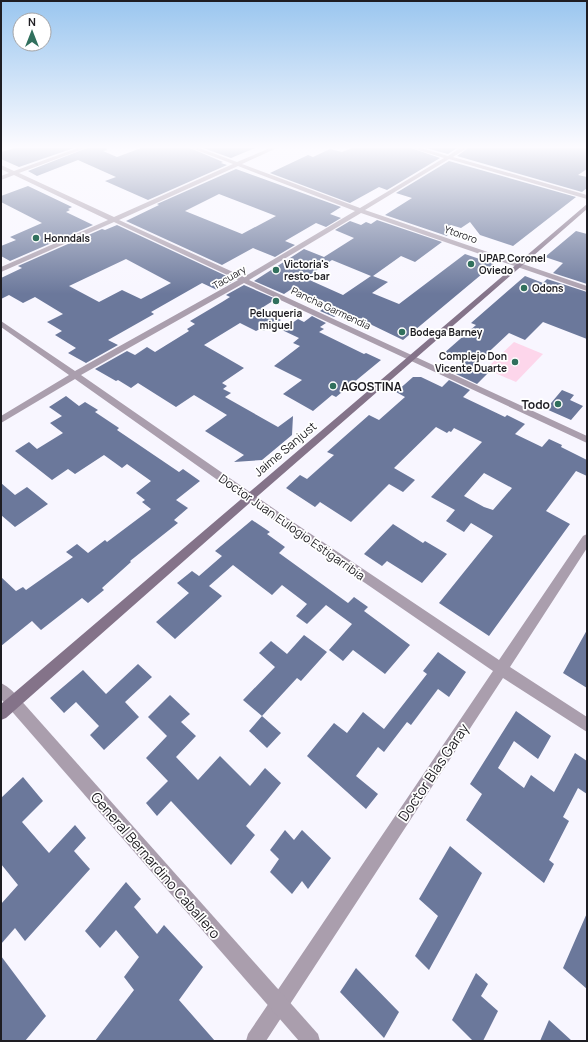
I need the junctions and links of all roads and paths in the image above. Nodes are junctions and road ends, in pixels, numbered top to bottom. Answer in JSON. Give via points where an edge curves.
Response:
{"nodes":[{"id":1,"x":64,"y":197,"type":"edge"},
{"id":2,"x":165,"y":197,"type":"edge"},
{"id":3,"x":324,"y":197,"type":"edge"},
{"id":4,"x":381,"y":197,"type":"edge"},
{"id":5,"x":587,"y":206,"type":"edge"},
{"id":6,"x":359,"y":210,"type":"junction"},
{"id":7,"x":113,"y":220,"type":"junction"},
{"id":8,"x":519,"y":265,"type":"junction"},
{"id":9,"x":1,"y":270,"type":"edge"},
{"id":10,"x":244,"y":280,"type":"junction"},
{"id":11,"x":587,"y":289,"type":"edge"},
{"id":12,"x":1,"y":324,"type":"edge"},
{"id":13,"x":412,"y":358,"type":"junction"},
{"id":14,"x":75,"y":375,"type":"junction"},
{"id":15,"x":1,"y":420,"type":"edge"},
{"id":16,"x":587,"y":440,"type":"edge"},
{"id":17,"x":249,"y":497,"type":"junction"},
{"id":18,"x":587,"y":539,"type":"edge"},
{"id":19,"x":502,"y":670,"type":"junction"},
{"id":20,"x":1,"y":690,"type":"edge"},
{"id":21,"x":7,"y":708,"type":"edge"},
{"id":22,"x":587,"y":725,"type":"edge"},
{"id":23,"x":278,"y":1004,"type":"junction"},
{"id":24,"x":255,"y":1041,"type":"edge"},
{"id":25,"x":311,"y":1041,"type":"edge"}],
"edges":[{"from":1,"to":7,"type":"street","name":"Pancha Garmendia"},
{"from":2,"to":7,"type":"street"},
{"from":3,"to":6,"type":"street","name":"Ytororo"},
{"from":4,"to":6,"type":"street","name":"Tacuary"},
{"from":5,"to":8,"type":"main road","name":"Jaime Sanjust"},
{"from":6,"to":8,"type":"street","name":"Ytororo"},
{"from":6,"to":10,"type":"street","name":"Tacuary"},
{"from":7,"to":9,"type":"street"},
{"from":7,"to":10,"type":"street","name":"Pancha Garmendia"},
{"from":8,"to":11,"type":"street","name":"Ytororo"},
{"from":8,"to":13,"type":"main road","name":"Jaime Sanjust"},
{"from":10,"to":13,"type":"street","name":"Pancha Garmendia"},
{"from":10,"to":14,"type":"street","name":"Tacuary"},
{"from":12,"to":14,"type":"street","name":"Doctor Juan Eulogio Estigarribia"},
{"from":13,"to":16,"type":"street","name":"Pancha Garmendia"},
{"from":13,"to":17,"type":"main road","name":"Jaime Sanjust"},
{"from":14,"to":15,"type":"street","name":"Tacuary"},
{"from":14,"to":17,"type":"street","name":"Doctor Juan Eulogio Estigarribia"},
{"from":17,"to":19,"type":"street","name":"Doctor Juan Eulogio Estigarribia"},
{"from":17,"to":21,"type":"main road","name":"Jaime Sanjust"},
{"from":18,"to":19,"type":"street","name":"Doctor Blas Garay"},
{"from":19,"to":22,"type":"street","name":"Doctor Juan Eulogio Estigarribia"},
{"from":19,"to":23,"type":"street","name":"Doctor Blas Garay"},
{"from":20,"to":21,"type":"street","name":"General Bernardino Caballero"},
{"from":21,"to":23,"type":"street","name":"General Bernardino Caballero"},
{"from":23,"to":24,"type":"street","name":"Doctor Blas Garay"},
{"from":23,"to":25,"type":"street","name":"General Bernardino Caballero"}]}
